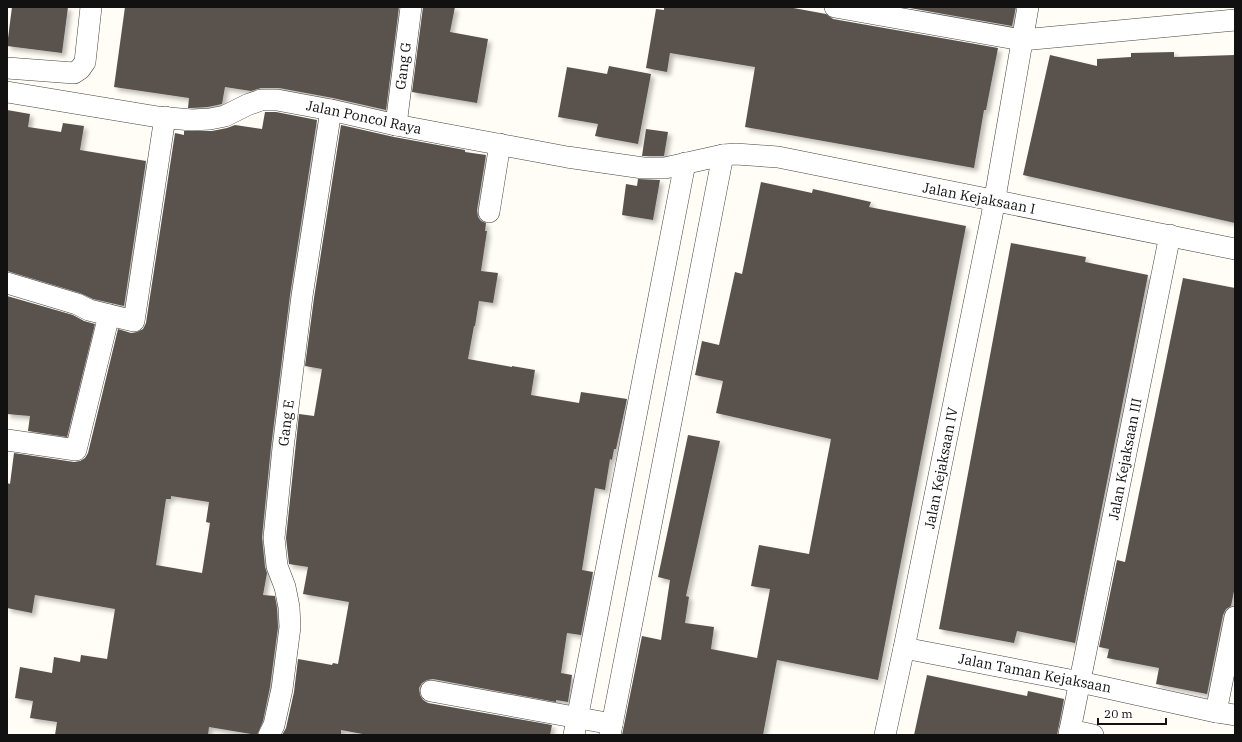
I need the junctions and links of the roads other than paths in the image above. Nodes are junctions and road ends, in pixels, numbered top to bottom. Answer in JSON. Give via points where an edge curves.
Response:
{"nodes":[{"id":1,"x":92,"y":7,"type":"edge"},
{"id":2,"x":410,"y":7,"type":"edge"},
{"id":3,"x":836,"y":7,"type":"edge"},
{"id":4,"x":1028,"y":7,"type":"edge"},
{"id":5,"x":1235,"y":20,"type":"edge"},
{"id":6,"x":1022,"y":40,"type":"junction"},
{"id":7,"x":7,"y":68,"type":"edge"},
{"id":8,"x":7,"y":92,"type":"edge"},
{"id":9,"x":331,"y":110,"type":"junction"},
{"id":10,"x":165,"y":117,"type":"junction"},
{"id":11,"x":396,"y":125,"type":"junction"},
{"id":12,"x":500,"y":144,"type":"junction"},
{"id":13,"x":723,"y":155,"type":"junction"},
{"id":14,"x":685,"y":163,"type":"junction"},
{"id":15,"x":994,"y":201,"type":"junction"},
{"id":16,"x":489,"y":212,"type":"dead end"},
{"id":17,"x":1170,"y":235,"type":"junction"},
{"id":18,"x":1235,"y":249,"type":"edge"},
{"id":19,"x":7,"y":283,"type":"edge"},
{"id":20,"x":109,"y":315,"type":"junction"},
{"id":21,"x":7,"y":440,"type":"edge"},
{"id":22,"x":1235,"y":616,"type":"edge"},
{"id":23,"x":904,"y":648,"type":"junction"},
{"id":24,"x":1080,"y":682,"type":"junction"},
{"id":25,"x":431,"y":691,"type":"dead end"},
{"id":26,"x":1226,"y":713,"type":"edge"},
{"id":27,"x":576,"y":726,"type":"edge"},
{"id":28,"x":611,"y":730,"type":"edge"},
{"id":29,"x":1070,"y":733,"type":"edge"},
{"id":30,"x":269,"y":735,"type":"edge"},
{"id":31,"x":885,"y":735,"type":"edge"},
{"id":32,"x":1093,"y":735,"type":"edge"}],
"edges":[{"from":1,"to":7,"type":"street","via":[[85,62],[80,69],[74,73]]},
{"from":2,"to":11,"type":"street","name":"Gang G"},
{"from":3,"to":6,"type":"street"},
{"from":4,"to":6,"type":"street","name":"Jalan Kejaksaan IV"},
{"from":5,"to":6,"type":"street"},
{"from":6,"to":15,"type":"street","name":"Jalan Kejaksaan IV"},
{"from":8,"to":10,"type":"street","name":"Jalan Poncol Raya"},
{"from":9,"to":10,"type":"street","name":"Jalan Poncol Raya","via":[[277,100],[261,100],[225,116],[210,119]]},
{"from":9,"to":11,"type":"street","name":"Jalan Poncol Raya"},
{"from":9,"to":30,"type":"street","name":"Gang E","via":[[302,296],[274,538],[277,566],[289,607],[290,627],[282,689],[274,725]]},
{"from":10,"to":20,"type":"street","via":[[134,321]]},
{"from":11,"to":12,"type":"street","name":"Jalan Poncol Raya"},
{"from":12,"to":14,"type":"street","name":"Jalan Poncol Raya","via":[[643,168],[666,168]]},
{"from":12,"to":16,"type":"street"},
{"from":13,"to":14,"type":"street","name":"Jalan Poncol Raya"},
{"from":13,"to":15,"type":"street","name":"Jalan Kejaksaan I","via":[[778,157]]},
{"from":13,"to":28,"type":"street"},
{"from":14,"to":27,"type":"street"},
{"from":15,"to":17,"type":"street","name":"Jalan Kejaksaan I"},
{"from":15,"to":23,"type":"street","name":"Jalan Kejaksaan IV"},
{"from":17,"to":18,"type":"street","name":"Jalan Kejaksaan I"},
{"from":17,"to":24,"type":"street","name":"Jalan Kejaksaan III"},
{"from":19,"to":20,"type":"street"},
{"from":20,"to":21,"type":"street","via":[[76,450]]},
{"from":22,"to":26,"type":"street"},
{"from":23,"to":24,"type":"street","name":"Jalan Taman Kejaksaan"},
{"from":23,"to":31,"type":"street","name":"Jalan Kejaksaan IV"},
{"from":24,"to":26,"type":"street","name":"Jalan Taman Kejaksaan"},
{"from":24,"to":29,"type":"street","name":"Jalan Kejaksaan III"},
{"from":25,"to":27,"type":"street"},
{"from":27,"to":28,"type":"street"},
{"from":29,"to":32,"type":"street"}]}
